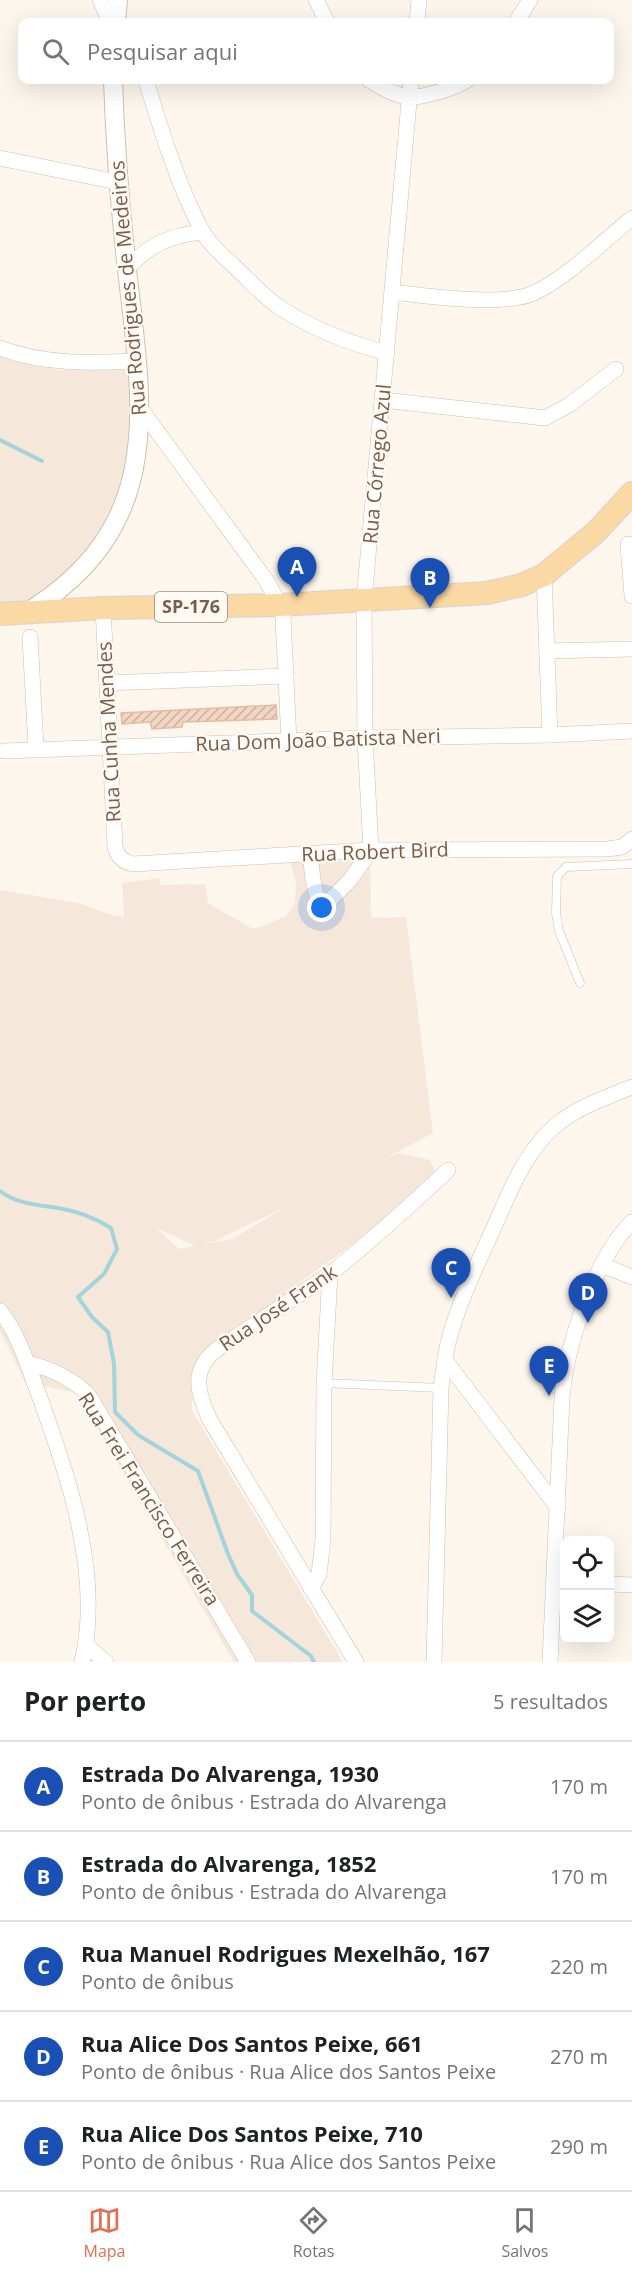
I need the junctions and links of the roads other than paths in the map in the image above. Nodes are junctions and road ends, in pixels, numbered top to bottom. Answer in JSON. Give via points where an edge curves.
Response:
{"nodes":[{"id":1,"x":100,"y":0,"type":"edge"},
{"id":2,"x":316,"y":0,"type":"edge"},
{"id":3,"x":419,"y":0,"type":"edge"},
{"id":4,"x":531,"y":0,"type":"edge"},
{"id":5,"x":117,"y":15,"type":"edge"},
{"id":6,"x":325,"y":18,"type":"edge"},
{"id":7,"x":417,"y":18,"type":"edge"},
{"id":8,"x":519,"y":18,"type":"edge"},
{"id":9,"x":113,"y":84,"type":"edge"},
{"id":10,"x":147,"y":84,"type":"edge"},
{"id":11,"x":375,"y":84,"type":"edge"},
{"id":12,"x":411,"y":84,"type":"edge"},
{"id":13,"x":459,"y":84,"type":"edge"},
{"id":14,"x":409,"y":97,"type":"junction"},
{"id":15,"x":0,"y":158,"type":"edge"},
{"id":16,"x":117,"y":182,"type":"junction"},
{"id":17,"x":632,"y":218,"type":"edge"},
{"id":18,"x":202,"y":232,"type":"junction"},
{"id":19,"x":127,"y":268,"type":"junction"},
{"id":20,"x":393,"y":292,"type":"junction"},
{"id":21,"x":0,"y":348,"type":"edge"},
{"id":22,"x":387,"y":353,"type":"junction"},
{"id":23,"x":137,"y":361,"type":"junction"},
{"id":24,"x":616,"y":369,"type":"dead end"},
{"id":25,"x":382,"y":400,"type":"junction"},
{"id":26,"x":140,"y":408,"type":"junction"},
{"id":27,"x":632,"y":494,"type":"edge"},
{"id":28,"x":628,"y":544,"type":"dead end"},
{"id":29,"x":544,"y":575,"type":"junction"},
{"id":30,"x":68,"y":582,"type":"junction"},
{"id":31,"x":632,"y":596,"type":"edge"},
{"id":32,"x":364,"y":600,"type":"junction"},
{"id":33,"x":280,"y":605,"type":"junction"},
{"id":34,"x":103,"y":608,"type":"junction"},
{"id":35,"x":61,"y":610,"type":"junction"},
{"id":36,"x":29,"y":611,"type":"junction"},
{"id":37,"x":0,"y":614,"type":"edge"},
{"id":38,"x":30,"y":637,"type":"dead end"},
{"id":39,"x":632,"y":649,"type":"edge"},
{"id":40,"x":547,"y":651,"type":"junction"},
{"id":41,"x":286,"y":676,"type":"junction"},
{"id":42,"x":107,"y":683,"type":"junction"},
{"id":43,"x":632,"y":730,"type":"edge"},
{"id":44,"x":550,"y":735,"type":"junction"},
{"id":45,"x":364,"y":738,"type":"junction"},
{"id":46,"x":290,"y":741,"type":"junction"},
{"id":47,"x":110,"y":746,"type":"junction"},
{"id":48,"x":36,"y":748,"type":"junction"},
{"id":49,"x":4,"y":751,"type":"dead end"},
{"id":50,"x":632,"y":838,"type":"edge"},
{"id":51,"x":371,"y":850,"type":"junction"},
{"id":52,"x":310,"y":853,"type":"junction"},
{"id":53,"x":119,"y":856,"type":"joint"},
{"id":54,"x":632,"y":864,"type":"edge"},
{"id":55,"x":579,"y":983,"type":"dead end"},
{"id":56,"x":632,"y":1088,"type":"edge"},
{"id":57,"x":448,"y":1170,"type":"dead end"},
{"id":58,"x":632,"y":1222,"type":"edge"},
{"id":59,"x":602,"y":1265,"type":"junction"},
{"id":60,"x":330,"y":1274,"type":"junction"},
{"id":61,"x":632,"y":1277,"type":"edge"},
{"id":62,"x":0,"y":1311,"type":"edge"},
{"id":63,"x":445,"y":1360,"type":"junction"},
{"id":64,"x":27,"y":1363,"type":"junction"},
{"id":65,"x":324,"y":1383,"type":"junction"},
{"id":66,"x":441,"y":1388,"type":"junction"},
{"id":67,"x":558,"y":1508,"type":"junction"},
{"id":68,"x":560,"y":1584,"type":"edge"},
{"id":69,"x":614,"y":1584,"type":"edge"},
{"id":70,"x":632,"y":1585,"type":"edge"},
{"id":71,"x":311,"y":1589,"type":"junction"},
{"id":72,"x":86,"y":1644,"type":"junction"},
{"id":73,"x":82,"y":1662,"type":"edge"},
{"id":74,"x":106,"y":1662,"type":"edge"},
{"id":75,"x":248,"y":1662,"type":"edge"},
{"id":76,"x":356,"y":1662,"type":"edge"},
{"id":77,"x":434,"y":1662,"type":"edge"},
{"id":78,"x":550,"y":1662,"type":"edge"}],
"edges":[{"from":1,"to":5,"type":"street"},
{"from":2,"to":6,"type":"street"},
{"from":3,"to":7,"type":"street"},
{"from":4,"to":8,"type":"street"},
{"from":9,"to":16,"type":"street","name":"Rua Rodrigues de Medeiros"},
{"from":10,"to":18,"type":"street"},
{"from":11,"to":14,"type":"street"},
{"from":12,"to":14,"type":"street","name":"Rua Córrego Azul"},
{"from":13,"to":14,"type":"street"},
{"from":14,"to":20,"type":"street","name":"Rua Córrego Azul"},
{"from":15,"to":16,"type":"street"},
{"from":16,"to":19,"type":"street","name":"Rua Rodrigues de Medeiros"},
{"from":17,"to":20,"type":"street","via":[[561,276],[533,293],[479,299]]},
{"from":18,"to":19,"type":"street","via":[[185,233],[153,246]]},
{"from":18,"to":22,"type":"street","via":[[277,306],[313,327]]},
{"from":19,"to":23,"type":"street","name":"Rua Rodrigues de Medeiros"},
{"from":20,"to":22,"type":"street","name":"Rua Córrego Azul"},
{"from":21,"to":23,"type":"street","via":[[64,362]]},
{"from":22,"to":25,"type":"street","name":"Rua Córrego Azul"},
{"from":23,"to":26,"type":"street","name":"Rua Rodrigues de Medeiros"},
{"from":24,"to":25,"type":"street","via":[[545,418]]},
{"from":25,"to":32,"type":"street","name":"Rua Córrego Azul"},
{"from":26,"to":30,"type":"street","name":"Rua Rodrigues de Medeiros","via":[[139,445],[124,504],[111,531]]},
{"from":26,"to":33,"type":"street","via":[[266,580]]},
{"from":27,"to":29,"type":"main road","number":"SP-176","via":[[596,532]]},
{"from":28,"to":31,"type":"street"},
{"from":29,"to":32,"type":"main road","number":"SP-176","via":[[487,593]]},
{"from":29,"to":40,"type":"street"},
{"from":30,"to":35,"type":"street","name":"Rua Rodrigues de Medeiros","via":[[60,599]]},
{"from":30,"to":36,"type":"street","name":"Rua Rodrigues de Medeiros"},
{"from":32,"to":33,"type":"main road","number":"SP-176"},
{"from":32,"to":45,"type":"street","name":"Rua Córrego Azul"},
{"from":33,"to":34,"type":"main road","number":"SP-176"},
{"from":33,"to":41,"type":"street"},
{"from":34,"to":35,"type":"main road","number":"SP-176"},
{"from":34,"to":42,"type":"street","name":"Rua Cunha Mendes"},
{"from":35,"to":36,"type":"main road","number":"SP-176"},
{"from":36,"to":37,"type":"main road","number":"SP-176"},
{"from":38,"to":48,"type":"street"},
{"from":39,"to":40,"type":"street"},
{"from":40,"to":44,"type":"street"},
{"from":41,"to":42,"type":"street"},
{"from":41,"to":46,"type":"street"},
{"from":42,"to":47,"type":"street","name":"Rua Cunha Mendes"},
{"from":43,"to":44,"type":"street","name":"Rua Dom João Batista Neri"},
{"from":44,"to":45,"type":"street","name":"Rua Dom João Batista Neri"},
{"from":45,"to":46,"type":"street","name":"Rua Dom João Batista Neri"},
{"from":45,"to":51,"type":"street","name":"Rua Córrego Azul"},
{"from":46,"to":47,"type":"street","name":"Rua Dom João Batista Neri"},
{"from":47,"to":48,"type":"street","name":"Rua Dom João Batista Neri"},
{"from":47,"to":53,"type":"street","name":"Rua Cunha Mendes","via":[[115,846]]},
{"from":48,"to":49,"type":"street","name":"Rua Dom João Batista Neri"},
{"from":50,"to":51,"type":"street","name":"Rua Robert Bird","via":[[622,847],[607,849]]},
{"from":51,"to":52,"type":"street","name":"Rua Robert Bird"},
{"from":51,"to":52,"type":"street","via":[[350,880],[320,910]]},
{"from":52,"to":53,"type":"street","name":"Rua Robert Bird","via":[[133,864]]},
{"from":54,"to":55,"type":"lane","via":[[566,867],[556,876],[559,931]]},
{"from":56,"to":63,"type":"street","via":[[571,1114],[538,1144],[504,1205],[463,1298]]},
{"from":57,"to":60,"type":"street","name":"Rua José Frank"},
{"from":58,"to":59,"type":"street"},
{"from":59,"to":61,"type":"street"},
{"from":59,"to":67,"type":"street","via":[[568,1357]]},
{"from":60,"to":65,"type":"street"},
{"from":60,"to":71,"type":"street","name":"Rua José Frank","via":[[216,1350],[205,1360],[198,1383],[210,1420]]},
{"from":62,"to":64,"type":"street"},
{"from":63,"to":66,"type":"street"},
{"from":63,"to":67,"type":"street"},
{"from":64,"to":72,"type":"street","via":[[62,1461],[74,1510],[86,1569]]},
{"from":64,"to":75,"type":"street","name":"Rua Frei Francisco Ferreira","via":[[57,1372],[88,1394]]},
{"from":65,"to":66,"type":"lane"},
{"from":65,"to":71,"type":"street","via":[[323,1540],[319,1574]]},
{"from":66,"to":77,"type":"street"},
{"from":67,"to":68,"type":"street"},
{"from":68,"to":78,"type":"street"},
{"from":69,"to":70,"type":"street"},
{"from":71,"to":76,"type":"street","name":"Rua José Frank"},
{"from":72,"to":73,"type":"street"},
{"from":72,"to":74,"type":"street"}]}
